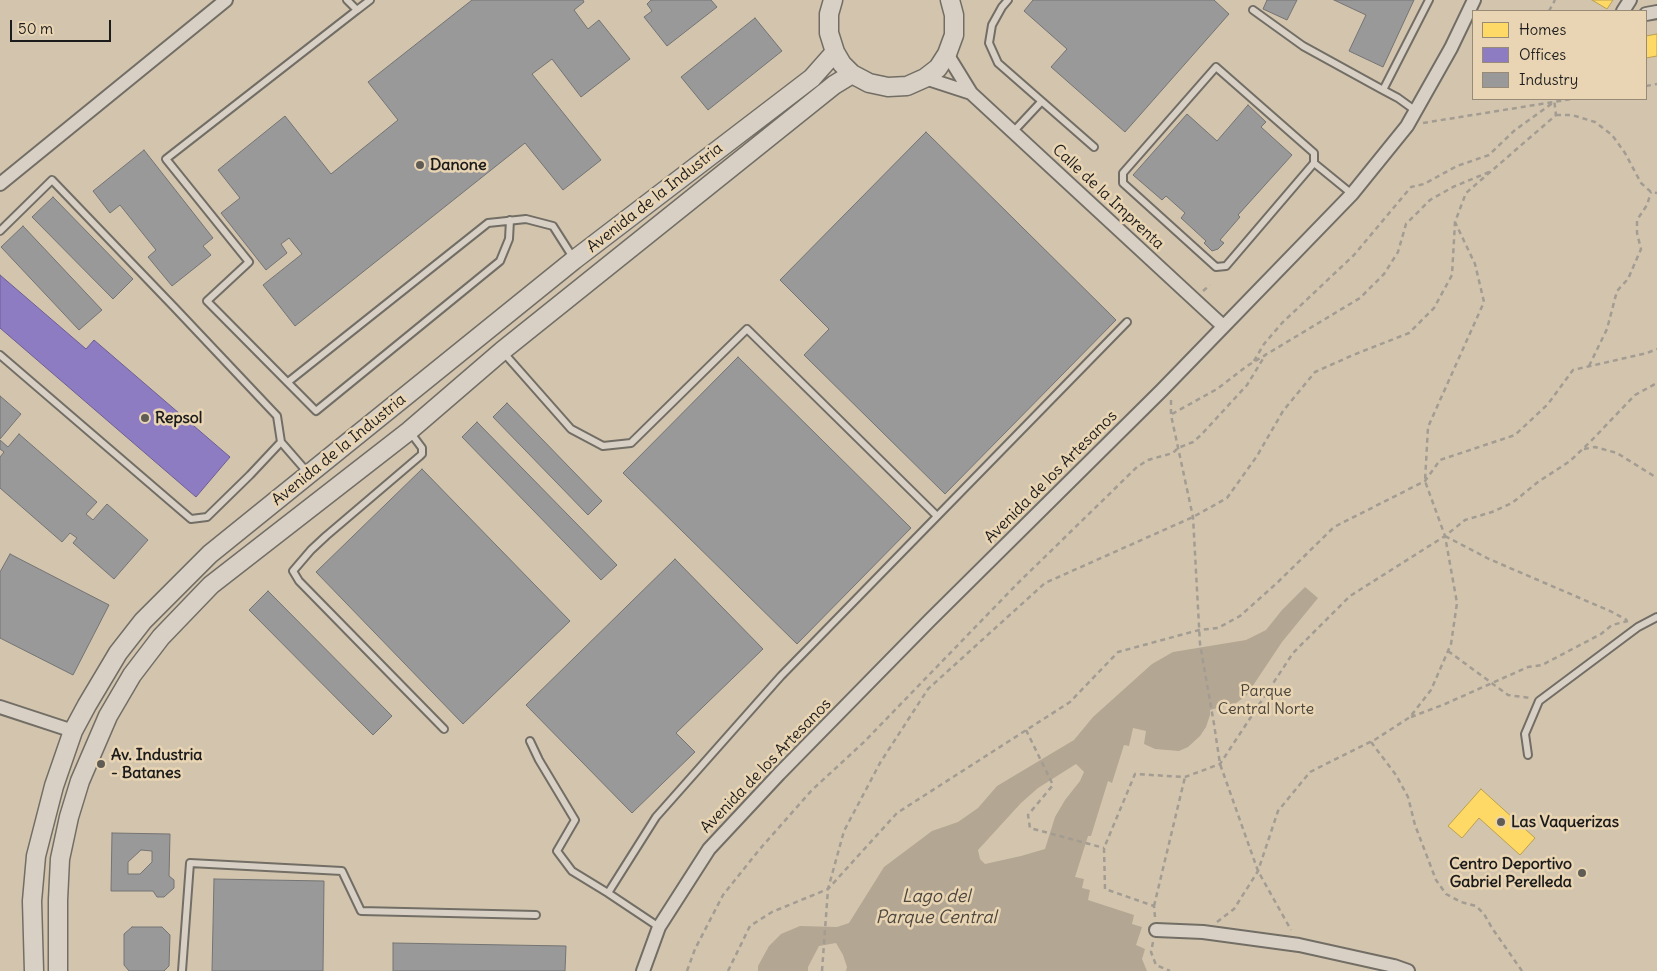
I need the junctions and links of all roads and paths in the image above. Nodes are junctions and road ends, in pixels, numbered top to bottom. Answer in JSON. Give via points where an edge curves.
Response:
{"nodes":[{"id":1,"x":226,"y":0,"type":"edge"},
{"id":2,"x":347,"y":0,"type":"edge"},
{"id":3,"x":370,"y":0,"type":"edge"},
{"id":4,"x":833,"y":0,"type":"edge"},
{"id":5,"x":950,"y":0,"type":"edge"},
{"id":6,"x":1008,"y":0,"type":"edge"},
{"id":7,"x":1429,"y":0,"type":"edge"},
{"id":8,"x":1474,"y":0,"type":"edge"},
{"id":9,"x":357,"y":10,"type":"junction"},
{"id":10,"x":1253,"y":10,"type":"dead end"},
{"id":11,"x":834,"y":52,"type":"junction"},
{"id":12,"x":948,"y":54,"type":"junction"},
{"id":13,"x":852,"y":74,"type":"junction"},
{"id":14,"x":925,"y":78,"type":"junction"},
{"id":15,"x":1383,"y":90,"type":"junction"},
{"id":16,"x":971,"y":93,"type":"junction"},
{"id":17,"x":1554,"y":100,"type":"edge"},
{"id":18,"x":1041,"y":102,"type":"junction"},
{"id":19,"x":1416,"y":111,"type":"junction"},
{"id":20,"x":1556,"y":115,"type":"junction"},
{"id":21,"x":1407,"y":126,"type":"junction"},
{"id":22,"x":1014,"y":132,"type":"junction"},
{"id":23,"x":1094,"y":147,"type":"dead end"},
{"id":24,"x":1314,"y":163,"type":"junction"},
{"id":25,"x":1492,"y":170,"type":"junction"},
{"id":26,"x":0,"y":184,"type":"edge"},
{"id":27,"x":1651,"y":192,"type":"junction"},
{"id":28,"x":1657,"y":193,"type":"edge"},
{"id":29,"x":1352,"y":194,"type":"junction"},
{"id":30,"x":510,"y":220,"type":"junction"},
{"id":31,"x":1456,"y":222,"type":"junction"},
{"id":32,"x":0,"y":231,"type":"edge"},
{"id":33,"x":574,"y":260,"type":"junction"},
{"id":34,"x":1127,"y":322,"type":"dead end"},
{"id":35,"x":1223,"y":326,"type":"junction"},
{"id":36,"x":1657,"y":349,"type":"edge"},
{"id":37,"x":502,"y":351,"type":"junction"},
{"id":38,"x":1266,"y":354,"type":"junction"},
{"id":39,"x":0,"y":355,"type":"edge"},
{"id":40,"x":1253,"y":362,"type":"junction"},
{"id":41,"x":1589,"y":366,"type":"junction"},
{"id":42,"x":288,"y":382,"type":"junction"},
{"id":43,"x":1657,"y":383,"type":"edge"},
{"id":44,"x":1162,"y":390,"type":"junction"},
{"id":45,"x":1171,"y":415,"type":"junction"},
{"id":46,"x":409,"y":431,"type":"junction"},
{"id":47,"x":281,"y":442,"type":"junction"},
{"id":48,"x":1178,"y":448,"type":"junction"},
{"id":49,"x":1583,"y":449,"type":"junction"},
{"id":50,"x":309,"y":474,"type":"junction"},
{"id":51,"x":1657,"y":478,"type":"edge"},
{"id":52,"x":1426,"y":481,"type":"junction"},
{"id":53,"x":937,"y":516,"type":"junction"},
{"id":54,"x":1193,"y":517,"type":"junction"},
{"id":55,"x":1445,"y":536,"type":"junction"},
{"id":56,"x":1657,"y":617,"type":"edge"},
{"id":57,"x":1628,"y":621,"type":"junction"},
{"id":58,"x":1638,"y":627,"type":"junction"},
{"id":59,"x":1199,"y":630,"type":"junction"},
{"id":60,"x":1448,"y":652,"type":"junction"},
{"id":61,"x":1492,"y":684,"type":"junction"},
{"id":62,"x":1545,"y":697,"type":"junction"},
{"id":63,"x":0,"y":707,"type":"edge"},
{"id":64,"x":1410,"y":717,"type":"junction"},
{"id":65,"x":444,"y":729,"type":"dead end"},
{"id":66,"x":1026,"y":730,"type":"junction"},
{"id":67,"x":73,"y":731,"type":"junction"},
{"id":68,"x":530,"y":741,"type":"dead end"},
{"id":69,"x":1371,"y":742,"type":"junction"},
{"id":70,"x":1528,"y":755,"type":"dead end"},
{"id":71,"x":1220,"y":764,"type":"junction"},
{"id":72,"x":1185,"y":777,"type":"junction"},
{"id":73,"x":1104,"y":848,"type":"junction"},
{"id":74,"x":1258,"y":871,"type":"junction"},
{"id":75,"x":828,"y":889,"type":"junction"},
{"id":76,"x":608,"y":893,"type":"junction"},
{"id":77,"x":1154,"y":906,"type":"junction"},
{"id":78,"x":536,"y":915,"type":"dead end"},
{"id":79,"x":658,"y":927,"type":"junction"},
{"id":80,"x":1156,"y":930,"type":"junction"},
{"id":81,"x":1203,"y":932,"type":"junction"},
{"id":82,"x":1299,"y":945,"type":"junction"},
{"id":83,"x":34,"y":971,"type":"edge"},
{"id":84,"x":58,"y":971,"type":"edge"},
{"id":85,"x":182,"y":971,"type":"edge"},
{"id":86,"x":643,"y":971,"type":"edge"},
{"id":87,"x":687,"y":971,"type":"edge"},
{"id":88,"x":728,"y":971,"type":"edge"},
{"id":89,"x":822,"y":971,"type":"edge"},
{"id":90,"x":1170,"y":971,"type":"edge"},
{"id":91,"x":1408,"y":971,"type":"edge"},
{"id":92,"x":1522,"y":971,"type":"edge"}],
"edges":[{"from":1,"to":26,"type":"street"},
{"from":2,"to":9,"type":"lane"},
{"from":3,"to":9,"type":"lane"},
{"from":4,"to":11,"type":"street","via":[[829,33]]},
{"from":5,"to":12,"type":"street","via":[[954,35]]},
{"from":6,"to":18,"type":"lane","via":[[992,25],[989,43],[998,63]]},
{"from":7,"to":15,"type":"lane"},
{"from":8,"to":19,"type":"street","name":"Avenida de los Artesanos"},
{"from":9,"to":42,"type":"lane","via":[[166,159],[249,262],[208,301]]},
{"from":10,"to":15,"type":"lane","via":[[1303,46]]},
{"from":11,"to":13,"type":"street"},
{"from":11,"to":33,"type":"street","name":"Avenida de la Industria","via":[[812,78]]},
{"from":12,"to":14,"type":"street"},
{"from":12,"to":16,"type":"street","name":"Calle de la Imprenta"},
{"from":13,"to":14,"type":"street","via":[[869,84],[888,87],[907,86]]},
{"from":13,"to":37,"type":"street","name":"Avenida de la Industria"},
{"from":14,"to":16,"type":"street","name":"Calle de la Imprenta"},
{"from":15,"to":19,"type":"lane"},
{"from":16,"to":22,"type":"street","name":"Calle de la Imprenta"},
{"from":17,"to":20,"type":"path"},
{"from":17,"to":21,"type":"path"},
{"from":17,"to":40,"type":"path","via":[[1489,155],[1410,187],[1354,255],[1282,323]]},
{"from":18,"to":22,"type":"lane"},
{"from":18,"to":23,"type":"lane"},
{"from":19,"to":21,"type":"street","name":"Avenida de los Artesanos"},
{"from":20,"to":25,"type":"path"},
{"from":20,"to":27,"type":"path","via":[[1572,115],[1595,122],[1612,135],[1641,183]]},
{"from":21,"to":29,"type":"street","name":"Avenida de los Artesanos"},
{"from":22,"to":35,"type":"street","name":"Calle de la Imprenta"},
{"from":24,"to":24,"type":"lane","via":[[1226,266],[1216,267],[1123,183],[1123,173],[1216,67],[1314,152]]},
{"from":24,"to":29,"type":"lane"},
{"from":25,"to":31,"type":"path","via":[[1466,193]]},
{"from":25,"to":38,"type":"path","via":[[1430,200],[1406,224],[1398,252],[1384,274],[1360,298]]},
{"from":27,"to":28,"type":"path"},
{"from":27,"to":41,"type":"path","via":[[1637,220],[1641,250],[1628,279],[1617,291],[1607,328]]},
{"from":29,"to":35,"type":"street","name":"Avenida de los Artesanos"},
{"from":30,"to":33,"type":"lane","via":[[526,219],[553,226]]},
{"from":30,"to":42,"type":"lane","via":[[488,223]]},
{"from":30,"to":42,"type":"lane","via":[[509,239],[500,261],[316,411]]},
{"from":31,"to":52,"type":"path","via":[[1475,264],[1484,302],[1428,427]]},
{"from":31,"to":54,"type":"path","via":[[1452,275],[1434,308],[1409,333],[1315,372],[1283,411],[1227,498]]},
{"from":32,"to":47,"type":"lane","via":[[52,180],[277,416]]},
{"from":33,"to":50,"type":"street","name":"Avenida de la Industria"},
{"from":34,"to":53,"type":"lane"},
{"from":35,"to":44,"type":"street","name":"Avenida de los Artesanos"},
{"from":36,"to":41,"type":"path"},
{"from":37,"to":46,"type":"street","name":"Avenida de la Industria"},
{"from":37,"to":53,"type":"lane","via":[[571,429],[603,446],[631,443],[747,329]]},
{"from":38,"to":40,"type":"path"},
{"from":38,"to":48,"type":"path","via":[[1247,385],[1201,435]]},
{"from":39,"to":47,"type":"lane","via":[[191,519],[207,517]]},
{"from":40,"to":45,"type":"path","via":[[1217,389]]},
{"from":41,"to":52,"type":"path","via":[[1574,370],[1548,404],[1515,435],[1440,460]]},
{"from":43,"to":49,"type":"path","via":[[1635,395]]},
{"from":44,"to":45,"type":"path","via":[[1171,399]]},
{"from":44,"to":79,"type":"street","name":"Avenida de los Artesanos","via":[[779,774],[709,849]]},
{"from":45,"to":48,"type":"path"},
{"from":46,"to":65,"type":"lane","via":[[422,448],[422,454],[311,550],[293,571],[299,581]]},
{"from":46,"to":84,"type":"street","name":"Avenida de la Industria","via":[[211,585],[161,637],[132,675],[108,716],[80,781],[69,817],[60,859]]},
{"from":47,"to":50,"type":"lane"},
{"from":48,"to":54,"type":"path"},
{"from":48,"to":87,"type":"path","via":[[1137,467],[906,696],[864,742],[812,790],[724,896],[695,949]]},
{"from":49,"to":51,"type":"path","via":[[1617,453]]},
{"from":49,"to":55,"type":"path","via":[[1512,503],[1464,520]]},
{"from":50,"to":67,"type":"street","name":"Avenida de la Industria","via":[[210,554],[143,621],[118,653]]},
{"from":52,"to":55,"type":"path"},
{"from":52,"to":59,"type":"path","via":[[1334,527],[1240,616],[1218,628]]},
{"from":53,"to":76,"type":"lane","via":[[781,676],[656,817]]},
{"from":54,"to":59,"type":"path"},
{"from":54,"to":75,"type":"path","via":[[1044,583],[928,689],[880,763],[844,831]]},
{"from":55,"to":57,"type":"path"},
{"from":55,"to":60,"type":"path","via":[[1457,603]]},
{"from":55,"to":71,"type":"path","via":[[1350,596],[1293,653]]},
{"from":56,"to":58,"type":"lane"},
{"from":57,"to":58,"type":"path"},
{"from":57,"to":61,"type":"path","via":[[1612,625],[1542,665],[1528,667]]},
{"from":58,"to":62,"type":"lane"},
{"from":59,"to":66,"type":"path","via":[[1118,652],[1070,702]]},
{"from":59,"to":71,"type":"path"},
{"from":60,"to":61,"type":"path"},
{"from":60,"to":64,"type":"path","via":[[1431,690]]},
{"from":61,"to":62,"type":"path","via":[[1508,695]]},
{"from":61,"to":64,"type":"path"},
{"from":62,"to":70,"type":"lane","via":[[1539,701],[1525,734]]},
{"from":63,"to":67,"type":"street"},
{"from":64,"to":69,"type":"path"},
{"from":66,"to":73,"type":"path","via":[[1053,785],[1028,815],[1030,828]]},
{"from":66,"to":75,"type":"path","via":[[897,813]]},
{"from":67,"to":83,"type":"street","name":"Avenida de la Industria","via":[[54,786],[36,856],[32,901]]},
{"from":68,"to":76,"type":"lane","via":[[575,820],[558,850],[572,871]]},
{"from":69,"to":74,"type":"path","via":[[1310,772],[1278,811]]},
{"from":69,"to":92,"type":"path","via":[[1408,797],[1436,880],[1446,894],[1476,906],[1484,914]]},
{"from":71,"to":72,"type":"path"},
{"from":71,"to":74,"type":"path"},
{"from":72,"to":73,"type":"path","via":[[1135,774]]},
{"from":72,"to":77,"type":"path"},
{"from":73,"to":77,"type":"path","via":[[1105,889]]},
{"from":74,"to":81,"type":"path","via":[[1234,909]]},
{"from":74,"to":82,"type":"path"},
{"from":75,"to":88,"type":"path","via":[[772,912],[750,926]]},
{"from":75,"to":89,"type":"path"},
{"from":76,"to":79,"type":"lane"},
{"from":77,"to":80,"type":"path"},
{"from":78,"to":85,"type":"lane","via":[[361,911],[342,871],[190,862]]},
{"from":79,"to":86,"type":"street","name":"Avenida de los Artesanos"},
{"from":80,"to":81,"type":"street"},
{"from":80,"to":90,"type":"path","via":[[1151,952],[1156,965]]},
{"from":81,"to":82,"type":"street"},
{"from":82,"to":91,"type":"street"}]}
